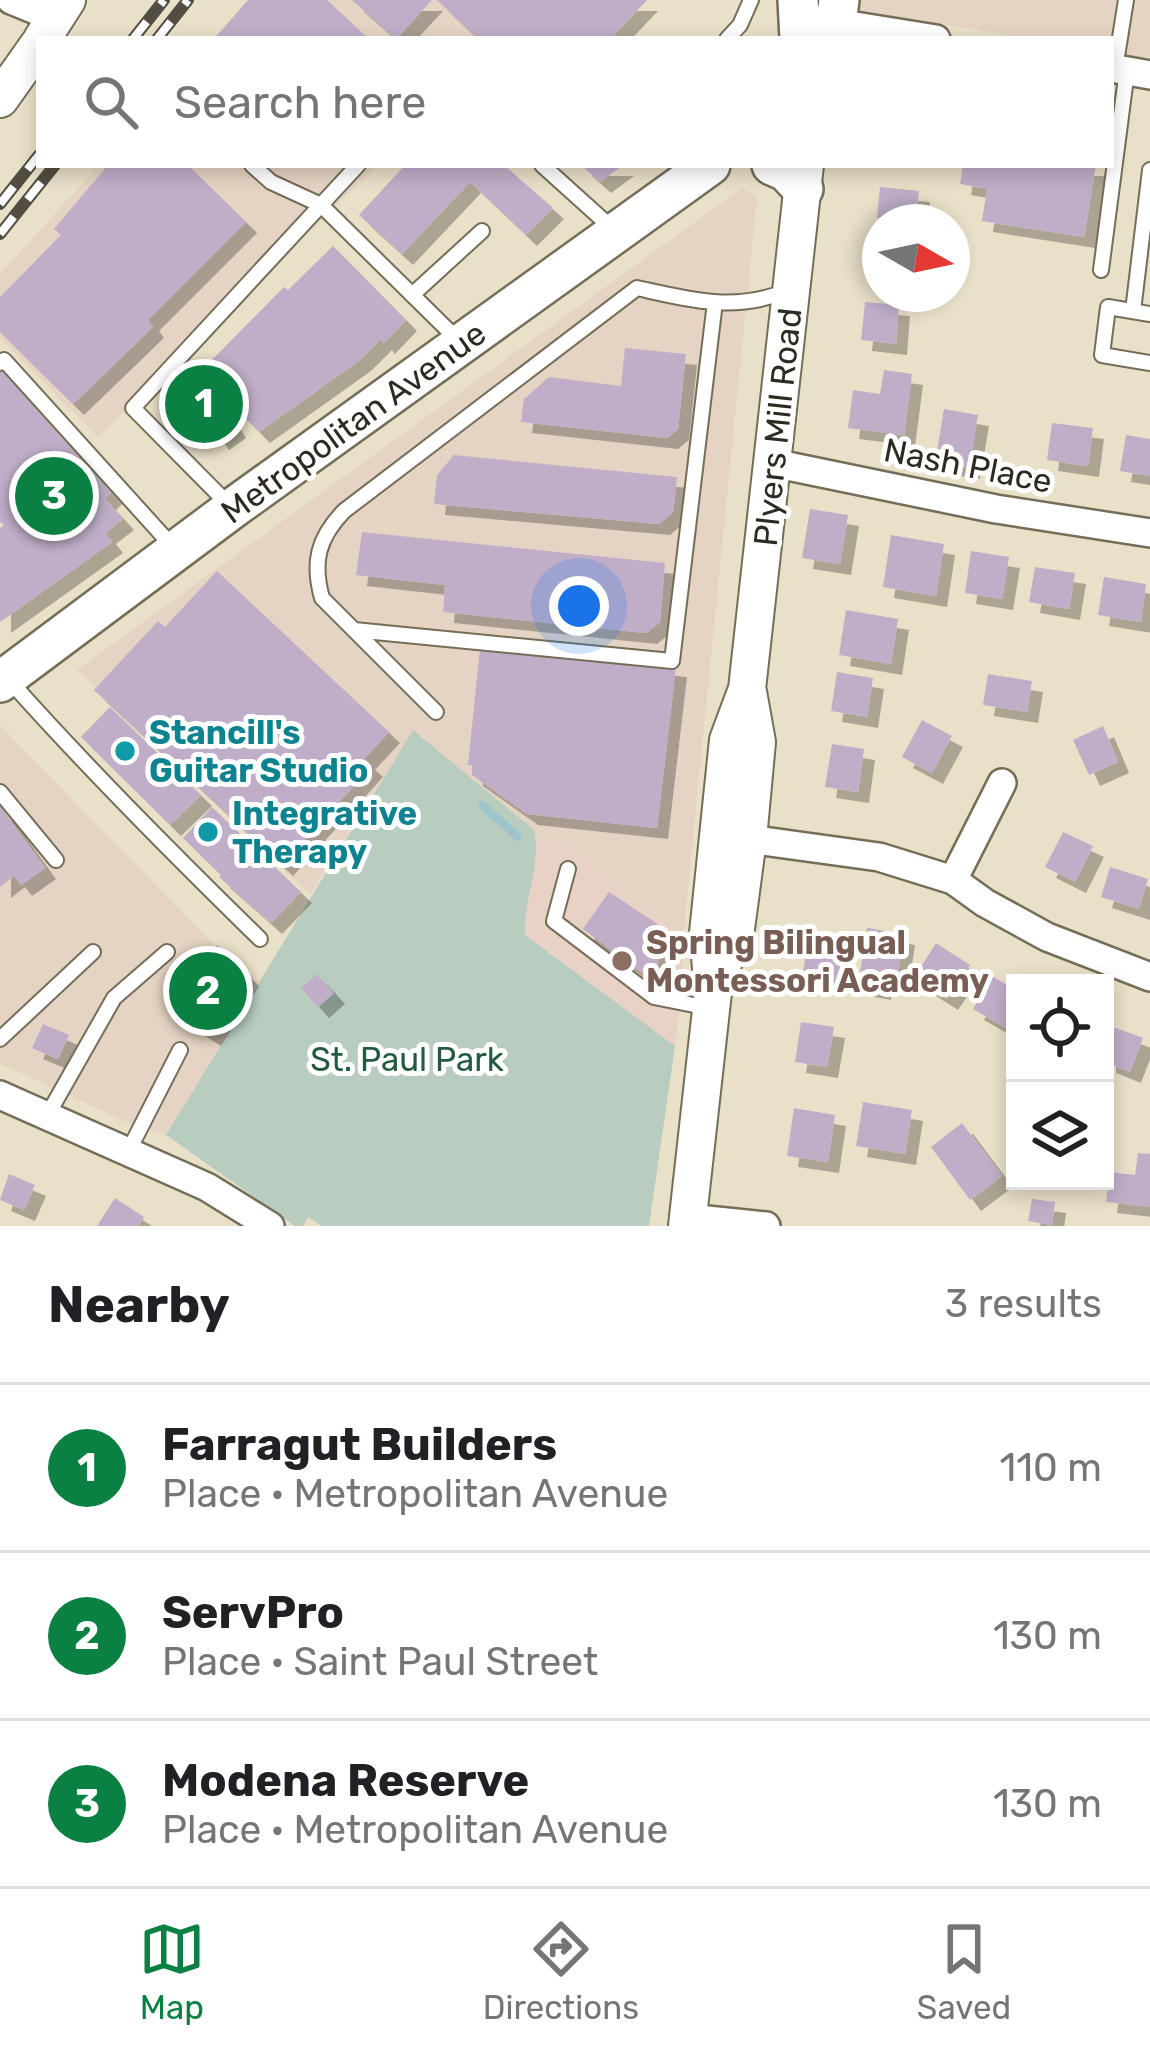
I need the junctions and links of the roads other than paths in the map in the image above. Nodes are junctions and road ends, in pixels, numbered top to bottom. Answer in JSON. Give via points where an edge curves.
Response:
{"nodes":[{"id":1,"x":11,"y":0,"type":"edge"},
{"id":2,"x":751,"y":0,"type":"edge"},
{"id":3,"x":1126,"y":0,"type":"edge"},
{"id":4,"x":816,"y":19,"type":"edge"},
{"id":5,"x":51,"y":25,"type":"edge"},
{"id":6,"x":730,"y":36,"type":"edge"},
{"id":7,"x":918,"y":36,"type":"edge"},
{"id":8,"x":36,"y":47,"type":"edge"},
{"id":9,"x":1126,"y":70,"type":"edge"},
{"id":10,"x":0,"y":99,"type":"edge"},
{"id":11,"x":1114,"y":166,"type":"edge"},
{"id":12,"x":255,"y":168,"type":"edge"},
{"id":13,"x":355,"y":168,"type":"edge"},
{"id":14,"x":545,"y":168,"type":"edge"},
{"id":15,"x":706,"y":168,"type":"edge"},
{"id":16,"x":1114,"y":168,"type":"edge"},
{"id":17,"x":1150,"y":170,"type":"edge"},
{"id":18,"x":793,"y":173,"type":"edge"},
{"id":19,"x":321,"y":205,"type":"junction"},
{"id":20,"x":482,"y":230,"type":"dead end"},
{"id":21,"x":616,"y":231,"type":"junction"},
{"id":22,"x":1101,"y":270,"type":"dead end"},
{"id":23,"x":792,"y":290,"type":"junction"},
{"id":24,"x":412,"y":295,"type":"junction"},
{"id":25,"x":715,"y":302,"type":"junction"},
{"id":26,"x":1132,"y":310,"type":"junction"},
{"id":27,"x":1150,"y":314,"type":"edge"},
{"id":28,"x":461,"y":344,"type":"junction"},
{"id":29,"x":0,"y":363,"type":"edge"},
{"id":30,"x":1150,"y":363,"type":"edge"},
{"id":31,"x":773,"y":463,"type":"junction"},
{"id":32,"x":233,"y":508,"type":"junction"},
{"id":33,"x":1150,"y":533,"type":"edge"},
{"id":34,"x":176,"y":551,"type":"junction"},
{"id":35,"x":354,"y":630,"type":"junction"},
{"id":36,"x":3,"y":680,"type":"edge"},
{"id":37,"x":436,"y":712,"type":"dead end"},
{"id":38,"x":1002,"y":783,"type":"dead end"},
{"id":39,"x":0,"y":792,"type":"edge"},
{"id":40,"x":733,"y":837,"type":"junction"},
{"id":41,"x":56,"y":860,"type":"dead end"},
{"id":42,"x":568,"y":869,"type":"dead end"},
{"id":43,"x":953,"y":880,"type":"junction"},
{"id":44,"x":260,"y":939,"type":"dead end"},
{"id":45,"x":93,"y":952,"type":"dead end"},
{"id":46,"x":167,"y":952,"type":"dead end"},
{"id":47,"x":1150,"y":977,"type":"edge"},
{"id":48,"x":712,"y":998,"type":"junction"},
{"id":49,"x":0,"y":1039,"type":"edge"},
{"id":50,"x":180,"y":1050,"type":"dead end"},
{"id":51,"x":0,"y":1095,"type":"edge"},
{"id":52,"x":46,"y":1116,"type":"junction"},
{"id":53,"x":128,"y":1152,"type":"junction"},
{"id":54,"x":687,"y":1222,"type":"edge"},
{"id":55,"x":270,"y":1226,"type":"edge"},
{"id":56,"x":766,"y":1226,"type":"edge"}],
"edges":[{"from":1,"to":5,"type":"street"},
{"from":2,"to":6,"type":"lane"},
{"from":3,"to":9,"type":"lane"},
{"from":4,"to":7,"type":"street"},
{"from":8,"to":10,"type":"street"},
{"from":9,"to":11,"type":"lane"},
{"from":12,"to":19,"type":"lane"},
{"from":13,"to":19,"type":"lane"},
{"from":14,"to":21,"type":"lane"},
{"from":15,"to":21,"type":"main road","name":"Metropolitan Avenue"},
{"from":16,"to":22,"type":"lane"},
{"from":17,"to":26,"type":"lane"},
{"from":18,"to":23,"type":"street","name":"Plyers Mill Road"},
{"from":19,"to":24,"type":"lane"},
{"from":19,"to":32,"type":"lane","via":[[133,408]]},
{"from":20,"to":24,"type":"lane"},
{"from":21,"to":28,"type":"main road","name":"Metropolitan Avenue"},
{"from":23,"to":25,"type":"lane","via":[[754,304]]},
{"from":23,"to":31,"type":"street","name":"Plyers Mill Road"},
{"from":24,"to":28,"type":"lane"},
{"from":25,"to":35,"type":"lane","via":[[637,288],[344,511],[317,550],[316,574],[322,598]]},
{"from":25,"to":35,"type":"lane","via":[[672,661]]},
{"from":26,"to":27,"type":"lane"},
{"from":26,"to":30,"type":"lane","via":[[1108,307],[1102,355]]},
{"from":28,"to":32,"type":"main road","name":"Metropolitan Avenue"},
{"from":29,"to":34,"type":"lane"},
{"from":31,"to":33,"type":"street","name":"Nash Place"},
{"from":31,"to":40,"type":"street","name":"Plyers Mill Road","via":[[747,688],[757,742]]},
{"from":32,"to":34,"type":"main road","name":"Metropolitan Avenue"},
{"from":34,"to":36,"type":"main road","name":"Metropolitan Avenue"},
{"from":35,"to":37,"type":"lane"},
{"from":36,"to":44,"type":"lane"},
{"from":38,"to":43,"type":"street"},
{"from":39,"to":41,"type":"lane"},
{"from":40,"to":43,"type":"street","via":[[880,857]]},
{"from":40,"to":48,"type":"street","name":"Plyers Mill Road","via":[[735,936]]},
{"from":42,"to":48,"type":"lane","via":[[554,921],[654,997]]},
{"from":43,"to":47,"type":"street","via":[[1047,937]]},
{"from":45,"to":49,"type":"lane"},
{"from":46,"to":52,"type":"lane","via":[[114,998]]},
{"from":48,"to":54,"type":"street","name":"Plyers Mill Road"},
{"from":50,"to":53,"type":"lane"},
{"from":51,"to":52,"type":"street"},
{"from":52,"to":53,"type":"street"},
{"from":53,"to":55,"type":"street"},
{"from":54,"to":56,"type":"street"}]}
